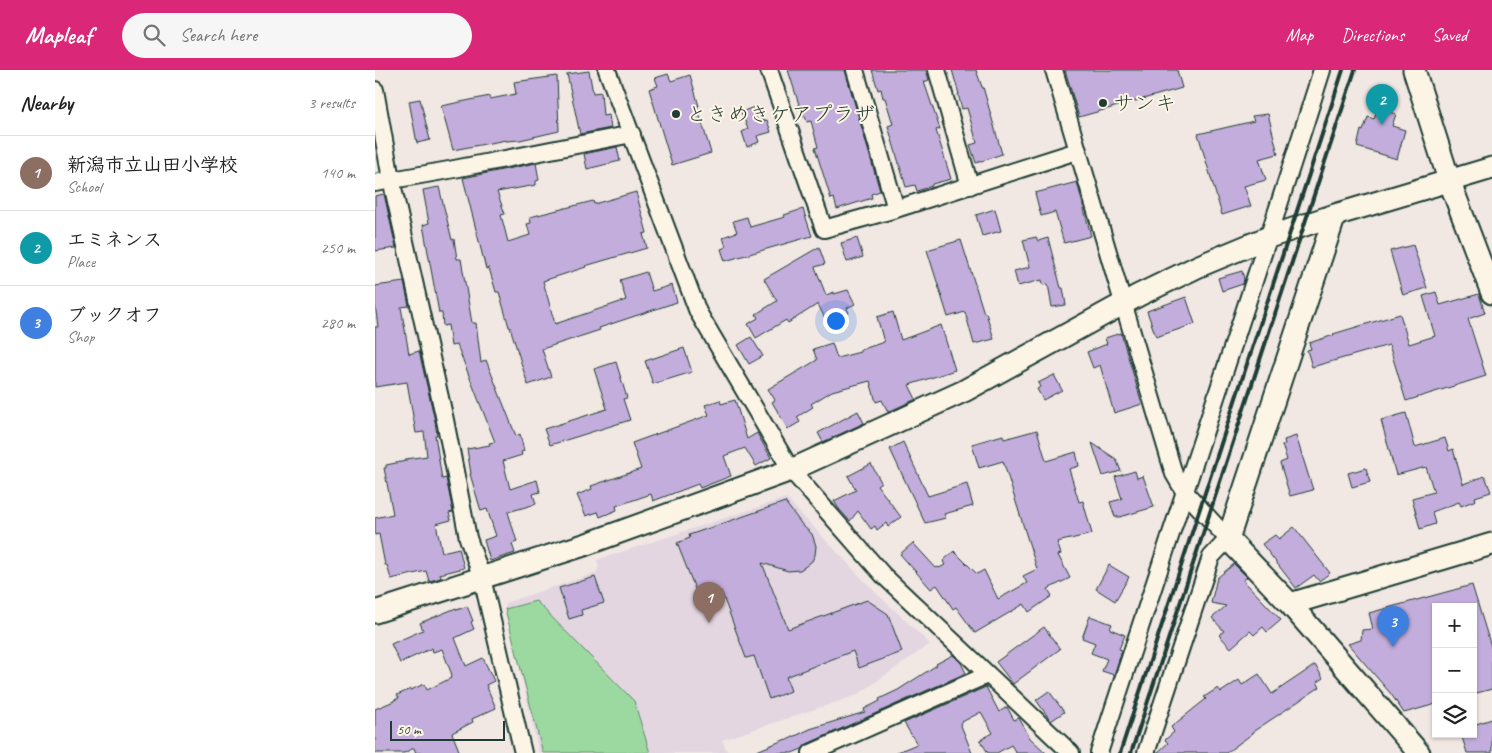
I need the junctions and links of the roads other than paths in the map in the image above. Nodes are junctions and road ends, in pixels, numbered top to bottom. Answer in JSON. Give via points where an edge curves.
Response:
{"nodes":[{"id":1,"x":607,"y":70,"type":"edge"},
{"id":2,"x":769,"y":70,"type":"edge"},
{"id":3,"x":855,"y":70,"type":"edge"},
{"id":4,"x":937,"y":70,"type":"edge"},
{"id":5,"x":1054,"y":70,"type":"edge"},
{"id":6,"x":1322,"y":70,"type":"edge"},
{"id":7,"x":1414,"y":70,"type":"edge"},
{"id":8,"x":375,"y":90,"type":"edge"},
{"id":9,"x":632,"y":134,"type":"junction"},
{"id":10,"x":1077,"y":151,"type":"junction"},
{"id":11,"x":1492,"y":168,"type":"edge"},
{"id":12,"x":391,"y":179,"type":"junction"},
{"id":13,"x":1449,"y":180,"type":"junction"},
{"id":14,"x":375,"y":183,"type":"edge"},
{"id":15,"x":970,"y":186,"type":"junction"},
{"id":16,"x":896,"y":209,"type":"junction"},
{"id":17,"x":1335,"y":215,"type":"junction"},
{"id":18,"x":1269,"y":237,"type":"junction"},
{"id":19,"x":1492,"y":293,"type":"edge"},
{"id":20,"x":1124,"y":303,"type":"junction"},
{"id":21,"x":791,"y":470,"type":"junction"},
{"id":22,"x":1184,"y":491,"type":"junction"},
{"id":23,"x":1228,"y":539,"type":"junction"},
{"id":24,"x":1492,"y":544,"type":"edge"},
{"id":25,"x":482,"y":578,"type":"junction"},
{"id":26,"x":1290,"y":604,"type":"junction"},
{"id":27,"x":375,"y":612,"type":"edge"},
{"id":28,"x":987,"y":675,"type":"junction"},
{"id":29,"x":523,"y":753,"type":"edge"},
{"id":30,"x":811,"y":753,"type":"edge"},
{"id":31,"x":1071,"y":753,"type":"edge"},
{"id":32,"x":1099,"y":753,"type":"edge"},
{"id":33,"x":1146,"y":753,"type":"edge"},
{"id":34,"x":1419,"y":753,"type":"edge"}],
"edges":[{"from":1,"to":9,"type":"street"},
{"from":2,"to":16,"type":"street","via":[[824,229]]},
{"from":3,"to":16,"type":"street"},
{"from":4,"to":15,"type":"street"},
{"from":5,"to":10,"type":"street"},
{"from":6,"to":18,"type":"street"},
{"from":7,"to":13,"type":"street"},
{"from":8,"to":12,"type":"street"},
{"from":9,"to":12,"type":"street"},
{"from":9,"to":21,"type":"street","via":[[698,312]]},
{"from":10,"to":15,"type":"street"},
{"from":10,"to":20,"type":"street"},
{"from":11,"to":13,"type":"street"},
{"from":12,"to":14,"type":"street"},
{"from":12,"to":25,"type":"street","via":[[468,538]]},
{"from":13,"to":17,"type":"street"},
{"from":13,"to":19,"type":"street"},
{"from":15,"to":16,"type":"street"},
{"from":17,"to":18,"type":"street"},
{"from":17,"to":23,"type":"street"},
{"from":18,"to":20,"type":"street","via":[[1199,266]]},
{"from":18,"to":22,"type":"street"},
{"from":20,"to":21,"type":"street","via":[[964,391]]},
{"from":20,"to":22,"type":"street","via":[[1174,474]]},
{"from":21,"to":25,"type":"street","via":[[584,545]]},
{"from":21,"to":28,"type":"street","via":[[883,575]]},
{"from":22,"to":23,"type":"street"},
{"from":22,"to":32,"type":"street"},
{"from":23,"to":26,"type":"street"},
{"from":23,"to":33,"type":"street","via":[[1211,557]]},
{"from":24,"to":26,"type":"street"},
{"from":25,"to":27,"type":"street"},
{"from":25,"to":29,"type":"street"},
{"from":26,"to":34,"type":"street"},
{"from":28,"to":30,"type":"street"},
{"from":28,"to":31,"type":"street"}]}
